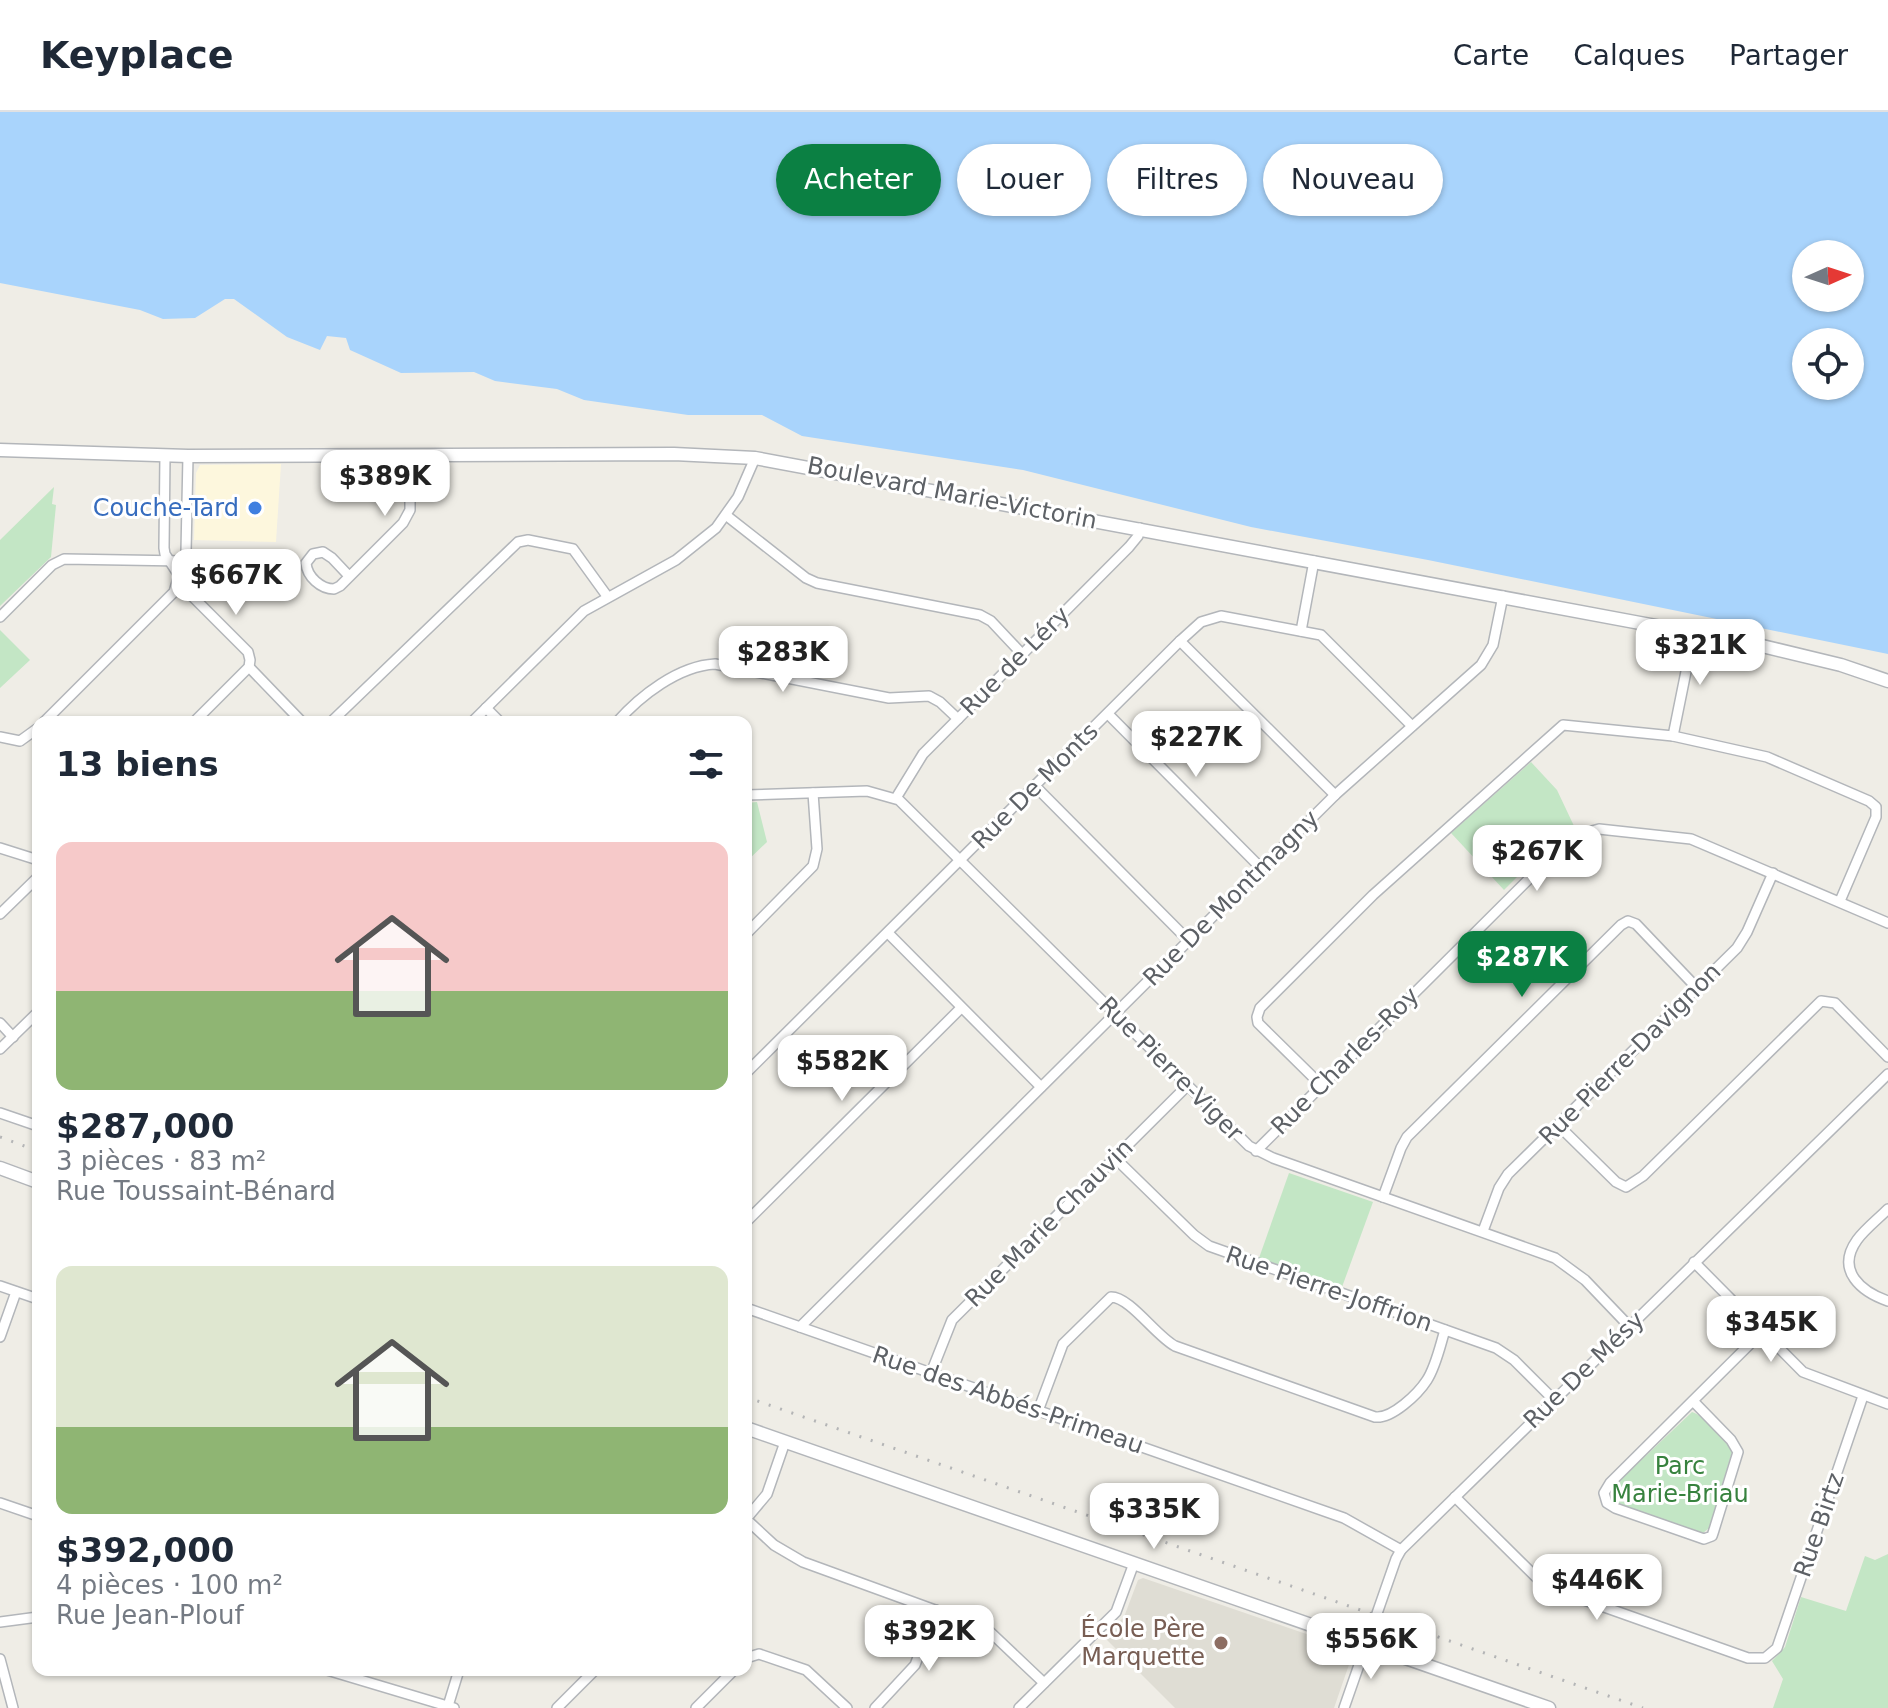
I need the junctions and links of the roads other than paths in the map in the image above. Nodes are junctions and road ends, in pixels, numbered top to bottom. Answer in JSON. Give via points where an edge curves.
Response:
{"nodes":[{"id":1,"x":0,"y":450,"type":"edge"},
{"id":2,"x":165,"y":455,"type":"junction"},
{"id":3,"x":188,"y":456,"type":"junction"},
{"id":4,"x":410,"y":456,"type":"junction"},
{"id":5,"x":755,"y":458,"type":"junction"},
{"id":6,"x":727,"y":516,"type":"junction"},
{"id":7,"x":1140,"y":528,"type":"junction"},
{"id":8,"x":169,"y":561,"type":"junction"},
{"id":9,"x":183,"y":561,"type":"junction"},
{"id":10,"x":1314,"y":561,"type":"junction"},
{"id":11,"x":349,"y":576,"type":"junction"},
{"id":12,"x":178,"y":578,"type":"junction"},
{"id":13,"x":607,"y":596,"type":"junction"},
{"id":14,"x":1503,"y":596,"type":"junction"},
{"id":15,"x":0,"y":617,"type":"edge"},
{"id":16,"x":1301,"y":631,"type":"junction"},
{"id":17,"x":1694,"y":632,"type":"junction"},
{"id":18,"x":1180,"y":641,"type":"junction"},
{"id":19,"x":1022,"y":654,"type":"junction"},
{"id":20,"x":249,"y":667,"type":"junction"},
{"id":21,"x":1888,"y":681,"type":"edge"},
{"id":22,"x":486,"y":708,"type":"junction"},
{"id":23,"x":1108,"y":714,"type":"junction"},
{"id":24,"x":50,"y":716,"type":"edge"},
{"id":25,"x":200,"y":716,"type":"edge"},
{"id":26,"x":296,"y":716,"type":"edge"},
{"id":27,"x":337,"y":716,"type":"edge"},
{"id":28,"x":478,"y":716,"type":"edge"},
{"id":29,"x":494,"y":716,"type":"edge"},
{"id":30,"x":623,"y":716,"type":"edge"},
{"id":31,"x":958,"y":719,"type":"junction"},
{"id":32,"x":1412,"y":726,"type":"junction"},
{"id":33,"x":32,"y":732,"type":"edge"},
{"id":34,"x":1673,"y":736,"type":"junction"},
{"id":35,"x":0,"y":737,"type":"edge"},
{"id":36,"x":1035,"y":786,"type":"junction"},
{"id":37,"x":813,"y":793,"type":"junction"},
{"id":38,"x":752,"y":795,"type":"edge"},
{"id":39,"x":1335,"y":795,"type":"junction"},
{"id":40,"x":896,"y":798,"type":"junction"},
{"id":41,"x":0,"y":848,"type":"edge"},
{"id":42,"x":32,"y":858,"type":"edge"},
{"id":43,"x":961,"y":859,"type":"junction"},
{"id":44,"x":1261,"y":868,"type":"junction"},
{"id":45,"x":1773,"y":873,"type":"junction"},
{"id":46,"x":32,"y":883,"type":"edge"},
{"id":47,"x":1840,"y":901,"type":"junction"},
{"id":48,"x":0,"y":914,"type":"edge"},
{"id":49,"x":1888,"y":923,"type":"edge"},
{"id":50,"x":752,"y":928,"type":"edge"},
{"id":51,"x":888,"y":933,"type":"junction"},
{"id":52,"x":1188,"y":940,"type":"junction"},
{"id":53,"x":1696,"y":987,"type":"junction"},
{"id":54,"x":961,"y":1008,"type":"junction"},
{"id":55,"x":1115,"y":1014,"type":"junction"},
{"id":56,"x":32,"y":1018,"type":"edge"},
{"id":57,"x":0,"y":1023,"type":"edge"},
{"id":58,"x":13,"y":1037,"type":"junction"},
{"id":59,"x":0,"y":1049,"type":"edge"},
{"id":60,"x":1888,"y":1057,"type":"edge"},
{"id":61,"x":752,"y":1067,"type":"edge"},
{"id":62,"x":1888,"y":1074,"type":"edge"},
{"id":63,"x":1321,"y":1085,"type":"junction"},
{"id":64,"x":1187,"y":1086,"type":"junction"},
{"id":65,"x":1041,"y":1087,"type":"junction"},
{"id":66,"x":0,"y":1113,"type":"edge"},
{"id":67,"x":32,"y":1124,"type":"edge"},
{"id":68,"x":1558,"y":1125,"type":"junction"},
{"id":69,"x":1256,"y":1151,"type":"junction"},
{"id":70,"x":1115,"y":1158,"type":"junction"},
{"id":71,"x":0,"y":1168,"type":"edge"},
{"id":72,"x":32,"y":1180,"type":"edge"},
{"id":73,"x":1383,"y":1197,"type":"junction"},
{"id":74,"x":1888,"y":1209,"type":"edge"},
{"id":75,"x":752,"y":1216,"type":"edge"},
{"id":76,"x":1483,"y":1231,"type":"junction"},
{"id":77,"x":1694,"y":1262,"type":"junction"},
{"id":78,"x":0,"y":1286,"type":"edge"},
{"id":79,"x":16,"y":1292,"type":"junction"},
{"id":80,"x":32,"y":1297,"type":"edge"},
{"id":81,"x":1888,"y":1301,"type":"edge"},
{"id":82,"x":752,"y":1310,"type":"edge"},
{"id":83,"x":1629,"y":1326,"type":"junction"},
{"id":84,"x":800,"y":1327,"type":"junction"},
{"id":85,"x":1445,"y":1330,"type":"junction"},
{"id":86,"x":1762,"y":1332,"type":"junction"},
{"id":87,"x":0,"y":1337,"type":"edge"},
{"id":88,"x":931,"y":1373,"type":"junction"},
{"id":89,"x":1863,"y":1396,"type":"junction"},
{"id":90,"x":1554,"y":1400,"type":"junction"},
{"id":91,"x":1694,"y":1402,"type":"junction"},
{"id":92,"x":1888,"y":1404,"type":"edge"},
{"id":93,"x":1038,"y":1411,"type":"junction"},
{"id":94,"x":752,"y":1430,"type":"edge"},
{"id":95,"x":785,"y":1442,"type":"junction"},
{"id":96,"x":1455,"y":1497,"type":"junction"},
{"id":97,"x":0,"y":1503,"type":"edge"},
{"id":98,"x":752,"y":1512,"type":"edge"},
{"id":99,"x":32,"y":1514,"type":"edge"},
{"id":100,"x":752,"y":1525,"type":"edge"},
{"id":101,"x":1401,"y":1550,"type":"junction"},
{"id":102,"x":1134,"y":1563,"type":"junction"},
{"id":103,"x":936,"y":1610,"type":"junction"},
{"id":104,"x":32,"y":1618,"type":"edge"},
{"id":105,"x":0,"y":1622,"type":"edge"},
{"id":106,"x":1366,"y":1644,"type":"junction"},
{"id":107,"x":752,"y":1656,"type":"edge"},
{"id":108,"x":0,"y":1659,"type":"edge"},
{"id":109,"x":347,"y":1676,"type":"edge"},
{"id":110,"x":458,"y":1676,"type":"edge"},
{"id":111,"x":589,"y":1676,"type":"edge"},
{"id":112,"x":728,"y":1676,"type":"edge"},
{"id":113,"x":1044,"y":1683,"type":"junction"},
{"id":114,"x":567,"y":1698,"type":"junction"},
{"id":115,"x":451,"y":1707,"type":"edge"},
{"id":116,"x":13,"y":1708,"type":"edge"},
{"id":117,"x":557,"y":1708,"type":"edge"},
{"id":118,"x":577,"y":1708,"type":"edge"},
{"id":119,"x":696,"y":1708,"type":"edge"},
{"id":120,"x":847,"y":1708,"type":"edge"},
{"id":121,"x":875,"y":1708,"type":"edge"},
{"id":122,"x":1019,"y":1708,"type":"edge"},
{"id":123,"x":1344,"y":1708,"type":"edge"},
{"id":124,"x":1549,"y":1708,"type":"edge"}],
"edges":[{"from":1,"to":2,"type":"street","name":"Boulevard Marie-Victorin"},
{"from":2,"to":3,"type":"street","name":"Boulevard Marie-Victorin"},
{"from":2,"to":8,"type":"street","via":[[164,548]]},
{"from":3,"to":4,"type":"street","name":"Boulevard Marie-Victorin"},
{"from":3,"to":9,"type":"street"},
{"from":4,"to":5,"type":"street","name":"Boulevard Marie-Victorin"},
{"from":4,"to":11,"type":"street","via":[[409,517]]},
{"from":5,"to":6,"type":"street"},
{"from":5,"to":7,"type":"street","name":"Boulevard Marie-Victorin"},
{"from":6,"to":13,"type":"street","via":[[685,554]]},
{"from":6,"to":19,"type":"street","via":[[811,580],[980,615]]},
{"from":7,"to":10,"type":"street","name":"Boulevard Marie-Victorin"},
{"from":7,"to":19,"type":"street","name":"Rue de Léry","via":[[1129,547]]},
{"from":8,"to":9,"type":"street"},
{"from":8,"to":12,"type":"street"},
{"from":8,"to":15,"type":"street","via":[[64,559]]},
{"from":9,"to":12,"type":"street"},
{"from":10,"to":14,"type":"street","name":"Boulevard Marie-Victorin"},
{"from":10,"to":16,"type":"street"},
{"from":11,"to":11,"type":"street","via":[[340,586],[323,588],[306,563],[323,552]]},
{"from":12,"to":20,"type":"street","via":[[248,652]]},
{"from":12,"to":24,"type":"street","via":[[174,592]]},
{"from":13,"to":22,"type":"street","via":[[584,611]]},
{"from":13,"to":27,"type":"street","via":[[573,549],[518,542]]},
{"from":14,"to":17,"type":"street","name":"Boulevard Marie-Victorin"},
{"from":14,"to":32,"type":"street","name":"Rue De Montmagny","via":[[1485,659]]},
{"from":16,"to":18,"type":"street","name":"Rue De Monts","via":[[1215,616]]},
{"from":16,"to":32,"type":"street","name":"Rue De Monts","via":[[1325,638]]},
{"from":17,"to":21,"type":"street","name":"Boulevard Marie-Victorin"},
{"from":17,"to":34,"type":"street"},
{"from":18,"to":23,"type":"street","name":"Rue De Monts"},
{"from":18,"to":39,"type":"street"},
{"from":19,"to":31,"type":"street","name":"Rue de Léry"},
{"from":20,"to":25,"type":"street"},
{"from":20,"to":26,"type":"street"},
{"from":22,"to":28,"type":"street"},
{"from":22,"to":29,"type":"street"},
{"from":23,"to":36,"type":"street","name":"Rue De Monts"},
{"from":23,"to":44,"type":"street"},
{"from":30,"to":31,"type":"street","via":[[671,680],[715,664],[889,698],[929,696]]},
{"from":31,"to":40,"type":"street","name":"Rue de Léry","via":[[918,759]]},
{"from":32,"to":39,"type":"street","name":"Rue De Montmagny"},
{"from":33,"to":35,"type":"street","via":[[20,741]]},
{"from":34,"to":47,"type":"street","via":[[1772,759],[1873,803],[1874,822]]},
{"from":34,"to":63,"type":"street","via":[[1560,727],[1373,895],[1260,1008],[1257,1017]]},
{"from":36,"to":43,"type":"street","name":"Rue De Monts"},
{"from":36,"to":52,"type":"street"},
{"from":37,"to":38,"type":"street"},
{"from":37,"to":40,"type":"street","via":[[867,791]]},
{"from":37,"to":50,"type":"street","via":[[813,866]]},
{"from":39,"to":44,"type":"street","name":"Rue De Montmagny"},
{"from":40,"to":43,"type":"street","name":"Rue Pierre-Viger"},
{"from":41,"to":42,"type":"street"},
{"from":43,"to":51,"type":"street","name":"Rue De Monts"},
{"from":43,"to":55,"type":"street","name":"Rue Pierre-Viger"},
{"from":44,"to":52,"type":"street","name":"Rue De Montmagny"},
{"from":45,"to":47,"type":"street","name":"Rue Charles-Roy"},
{"from":45,"to":53,"type":"street","name":"Rue Pierre-Davignon","via":[[1742,940]]},
{"from":45,"to":63,"type":"street","name":"Rue Charles-Roy","via":[[1691,839],[1608,829],[1582,832]]},
{"from":46,"to":48,"type":"street"},
{"from":47,"to":49,"type":"street","name":"Rue Charles-Roy"},
{"from":51,"to":54,"type":"street"},
{"from":51,"to":61,"type":"street","name":"Rue De Monts"},
{"from":52,"to":55,"type":"street","name":"Rue De Montmagny"},
{"from":53,"to":68,"type":"street","name":"Rue Pierre-Davignon"},
{"from":53,"to":73,"type":"street","via":[[1636,924],[1624,922],[1407,1137]]},
{"from":54,"to":65,"type":"street"},
{"from":54,"to":75,"type":"street"},
{"from":55,"to":64,"type":"street","name":"Rue Pierre-Viger"},
{"from":55,"to":65,"type":"street","name":"Rue De Montmagny"},
{"from":56,"to":58,"type":"street"},
{"from":57,"to":58,"type":"street"},
{"from":58,"to":59,"type":"street"},
{"from":60,"to":68,"type":"street","via":[[1835,1003],[1821,1001],[1626,1187]]},
{"from":62,"to":77,"type":"street","name":"Rue De Mésy"},
{"from":63,"to":69,"type":"street","name":"Rue Charles-Roy"},
{"from":64,"to":69,"type":"street","name":"Rue Pierre-Viger"},
{"from":64,"to":70,"type":"street","name":"Rue Marie Chauvin"},
{"from":65,"to":84,"type":"street","name":"Rue De Montmagny"},
{"from":66,"to":67,"type":"street"},
{"from":68,"to":76,"type":"street","name":"Rue Pierre-Davignon","via":[[1503,1181]]},
{"from":69,"to":73,"type":"street","name":"Rue Pierre-Viger"},
{"from":70,"to":85,"type":"street","name":"Rue Pierre-Joffrion","via":[[1209,1246]]},
{"from":70,"to":88,"type":"street","name":"Rue Marie Chauvin","via":[[952,1320]]},
{"from":71,"to":72,"type":"street"},
{"from":73,"to":76,"type":"street","name":"Rue Pierre-Viger"},
{"from":74,"to":81,"type":"street","via":[[1857,1241],[1850,1262],[1862,1289]]},
{"from":76,"to":83,"type":"street","name":"Rue Pierre-Viger","via":[[1565,1264]]},
{"from":77,"to":83,"type":"street","name":"Rue De Mésy"},
{"from":77,"to":86,"type":"street"},
{"from":78,"to":79,"type":"street"},
{"from":79,"to":80,"type":"street"},
{"from":79,"to":87,"type":"street"},
{"from":82,"to":84,"type":"street","name":"Rue des Abbés-Primeau"},
{"from":83,"to":90,"type":"street","name":"Rue De Mésy"},
{"from":84,"to":88,"type":"street","name":"Rue des Abbés-Primeau"},
{"from":85,"to":90,"type":"street","name":"Rue Pierre-Joffrion","via":[[1506,1353]]},
{"from":85,"to":93,"type":"street","via":[[1426,1382],[1383,1418],[1181,1349],[1123,1300],[1111,1297],[1063,1344]]},
{"from":86,"to":89,"type":"street","via":[[1807,1375]]},
{"from":86,"to":91,"type":"street"},
{"from":88,"to":93,"type":"street","name":"Rue des Abbés-Primeau"},
{"from":89,"to":92,"type":"street"},
{"from":89,"to":96,"type":"street","name":"Rue Birtz","via":[[1777,1648],[1765,1658],[1748,1658],[1545,1586]]},
{"from":90,"to":96,"type":"street","name":"Rue De Mésy"},
{"from":91,"to":91,"type":"street","via":[[1604,1493],[1615,1508],[1704,1539],[1712,1536],[1738,1452]]},
{"from":93,"to":101,"type":"street","name":"Rue des Abbés-Primeau","via":[[1344,1518]]},
{"from":94,"to":95,"type":"street"},
{"from":95,"to":98,"type":"street","via":[[765,1498]]},
{"from":95,"to":102,"type":"street"},
{"from":96,"to":101,"type":"street","name":"Rue De Mésy"},
{"from":97,"to":99,"type":"street"},
{"from":100,"to":103,"type":"street","via":[[803,1562]]},
{"from":101,"to":106,"type":"street","name":"Rue De Mésy"},
{"from":102,"to":106,"type":"street"},
{"from":102,"to":113,"type":"street","via":[[1116,1612]]},
{"from":103,"to":113,"type":"street","via":[[987,1629]]},
{"from":103,"to":121,"type":"street","via":[[915,1665]]},
{"from":104,"to":105,"type":"street"},
{"from":106,"to":123,"type":"street","name":"Rue De Mésy"},
{"from":106,"to":124,"type":"street"},
{"from":107,"to":120,"type":"street","via":[[806,1670]]},
{"from":108,"to":116,"type":"street"},
{"from":109,"to":115,"type":"street"},
{"from":110,"to":115,"type":"street"},
{"from":111,"to":114,"type":"street"},
{"from":112,"to":119,"type":"street"},
{"from":113,"to":122,"type":"street"},
{"from":114,"to":117,"type":"street"},
{"from":114,"to":118,"type":"street"}]}
